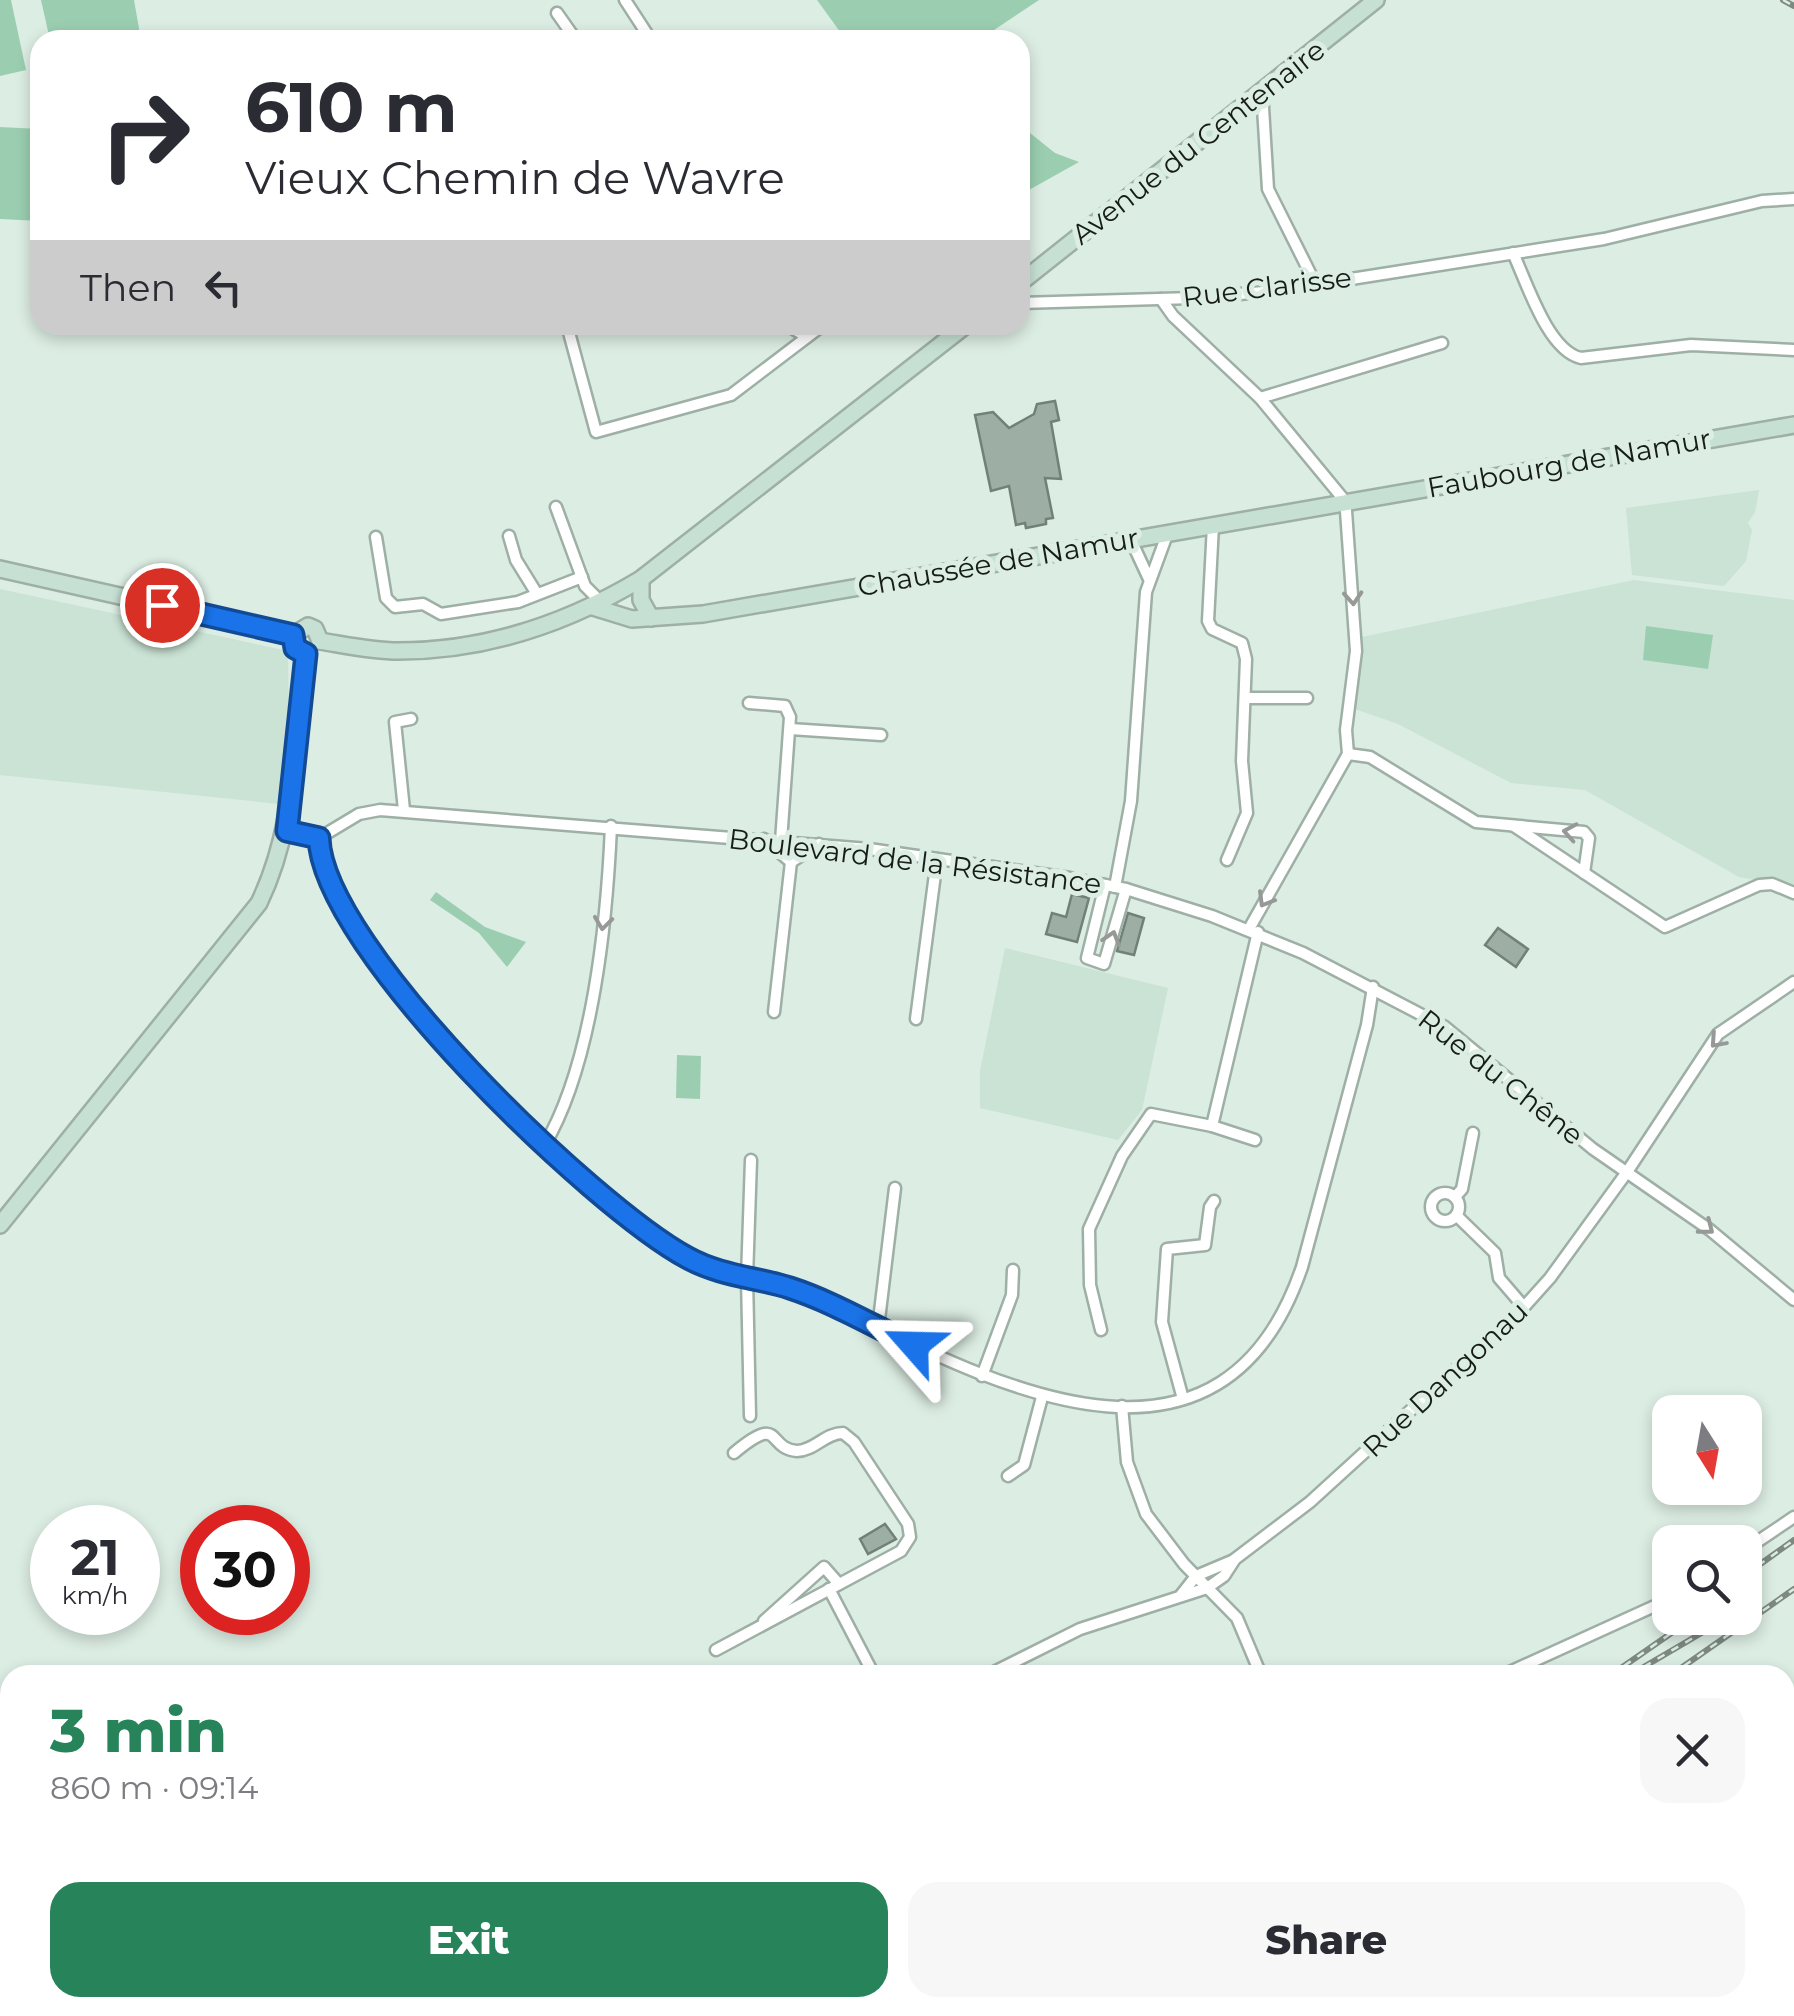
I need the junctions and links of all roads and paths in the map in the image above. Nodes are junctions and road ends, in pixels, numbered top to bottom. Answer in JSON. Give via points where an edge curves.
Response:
{"nodes":[{"id":1,"x":625,"y":0,"type":"edge"},
{"id":2,"x":1376,"y":0,"type":"edge"},
{"id":3,"x":557,"y":13,"type":"dead end"},
{"id":4,"x":569,"y":30,"type":"edge"},
{"id":5,"x":644,"y":30,"type":"edge"},
{"id":6,"x":1262,"y":91,"type":"junction"},
{"id":7,"x":1794,"y":200,"type":"edge"},
{"id":8,"x":1513,"y":253,"type":"junction"},
{"id":9,"x":1030,"y":275,"type":"edge"},
{"id":10,"x":1315,"y":284,"type":"junction"},
{"id":11,"x":1161,"y":299,"type":"junction"},
{"id":12,"x":1030,"y":303,"type":"edge"},
{"id":13,"x":571,"y":335,"type":"edge"},
{"id":14,"x":804,"y":335,"type":"edge"},
{"id":15,"x":810,"y":335,"type":"edge"},
{"id":16,"x":953,"y":335,"type":"edge"},
{"id":17,"x":807,"y":337,"type":"junction"},
{"id":18,"x":1442,"y":343,"type":"dead end"},
{"id":19,"x":1794,"y":350,"type":"edge"},
{"id":20,"x":1260,"y":398,"type":"junction"},
{"id":21,"x":1794,"y":426,"type":"edge"},
{"id":22,"x":1345,"y":501,"type":"junction"},
{"id":23,"x":556,"y":507,"type":"dead end"},
{"id":24,"x":1213,"y":525,"type":"junction"},
{"id":25,"x":1168,"y":532,"type":"junction"},
{"id":26,"x":509,"y":536,"type":"dead end"},
{"id":27,"x":376,"y":537,"type":"dead end"},
{"id":28,"x":1130,"y":538,"type":"junction"},
{"id":29,"x":0,"y":569,"type":"edge"},
{"id":30,"x":582,"y":578,"type":"junction"},
{"id":31,"x":641,"y":579,"type":"junction"},
{"id":32,"x":1149,"y":579,"type":"junction"},
{"id":33,"x":538,"y":594,"type":"junction"},
{"id":34,"x":601,"y":602,"type":"junction"},
{"id":35,"x":651,"y":618,"type":"junction"},
{"id":36,"x":293,"y":635,"type":"junction"},
{"id":37,"x":320,"y":641,"type":"junction"},
{"id":38,"x":306,"y":654,"type":"junction"},
{"id":39,"x":1245,"y":698,"type":"junction"},
{"id":40,"x":1307,"y":698,"type":"dead end"},
{"id":41,"x":749,"y":703,"type":"dead end"},
{"id":42,"x":412,"y":719,"type":"dead end"},
{"id":43,"x":790,"y":728,"type":"junction"},
{"id":44,"x":881,"y":735,"type":"dead end"},
{"id":45,"x":1348,"y":754,"type":"junction"},
{"id":46,"x":404,"y":810,"type":"junction"},
{"id":47,"x":611,"y":826,"type":"junction"},
{"id":48,"x":1514,"y":826,"type":"junction"},
{"id":49,"x":287,"y":831,"type":"junction"},
{"id":50,"x":319,"y":838,"type":"junction"},
{"id":51,"x":764,"y":840,"type":"junction"},
{"id":52,"x":782,"y":840,"type":"junction"},
{"id":53,"x":820,"y":844,"type":"junction"},
{"id":54,"x":938,"y":859,"type":"junction"},
{"id":55,"x":1227,"y":860,"type":"dead end"},
{"id":56,"x":791,"y":862,"type":"junction"},
{"id":57,"x":1584,"y":873,"type":"junction"},
{"id":58,"x":1116,"y":887,"type":"junction"},
{"id":59,"x":1794,"y":893,"type":"edge"},
{"id":60,"x":1254,"y":931,"type":"junction"},
{"id":61,"x":1794,"y":982,"type":"edge"},
{"id":62,"x":1373,"y":987,"type":"junction"},
{"id":63,"x":774,"y":1012,"type":"dead end"},
{"id":64,"x":916,"y":1019,"type":"dead end"},
{"id":65,"x":1212,"y":1126,"type":"junction"},
{"id":66,"x":1472,"y":1133,"type":"dead end"},
{"id":67,"x":1254,"y":1140,"type":"dead end"},
{"id":68,"x":544,"y":1146,"type":"junction"},
{"id":69,"x":751,"y":1160,"type":"dead end"},
{"id":70,"x":1627,"y":1172,"type":"junction"},
{"id":71,"x":895,"y":1188,"type":"dead end"},
{"id":72,"x":1455,"y":1197,"type":"junction"},
{"id":73,"x":1214,"y":1201,"type":"dead end"},
{"id":74,"x":1456,"y":1216,"type":"junction"},
{"id":75,"x":0,"y":1225,"type":"edge"},
{"id":76,"x":1013,"y":1270,"type":"dead end"},
{"id":77,"x":747,"y":1278,"type":"junction"},
{"id":78,"x":1794,"y":1300,"type":"edge"},
{"id":79,"x":1524,"y":1307,"type":"junction"},
{"id":80,"x":878,"y":1328,"type":"junction"},
{"id":81,"x":1101,"y":1330,"type":"dead end"},
{"id":82,"x":982,"y":1376,"type":"junction"},
{"id":83,"x":1042,"y":1397,"type":"junction"},
{"id":84,"x":1183,"y":1399,"type":"junction"},
{"id":85,"x":1122,"y":1406,"type":"junction"},
{"id":86,"x":750,"y":1416,"type":"dead end"},
{"id":87,"x":734,"y":1454,"type":"dead end"},
{"id":88,"x":1008,"y":1476,"type":"dead end"},
{"id":89,"x":1794,"y":1517,"type":"edge"},
{"id":90,"x":1762,"y":1539,"type":"edge"},
{"id":91,"x":1235,"y":1560,"type":"junction"},
{"id":92,"x":1196,"y":1576,"type":"junction"},
{"id":93,"x":834,"y":1587,"type":"junction"},
{"id":94,"x":1207,"y":1588,"type":"junction"},
{"id":95,"x":1181,"y":1596,"type":"junction"},
{"id":96,"x":1652,"y":1607,"type":"edge"},
{"id":97,"x":763,"y":1624,"type":"junction"},
{"id":98,"x":716,"y":1650,"type":"dead end"},
{"id":99,"x":869,"y":1665,"type":"edge"},
{"id":100,"x":1008,"y":1665,"type":"edge"},
{"id":101,"x":1257,"y":1665,"type":"edge"},
{"id":102,"x":1525,"y":1665,"type":"edge"}],
"edges":[{"from":1,"to":5,"type":"street"},
{"from":2,"to":6,"type":"street","name":"Avenue du Centenaire"},
{"from":3,"to":4,"type":"street"},
{"from":6,"to":9,"type":"street","name":"Avenue du Centenaire"},
{"from":6,"to":10,"type":"street","via":[[1268,189]]},
{"from":7,"to":8,"type":"street","name":"Rue Clarisse"},
{"from":8,"to":10,"type":"street","name":"Rue Clarisse"},
{"from":8,"to":19,"type":"street","via":[[1554,340],[1569,355],[1691,345]]},
{"from":10,"to":11,"type":"street","name":"Rue Clarisse"},
{"from":11,"to":12,"type":"street","name":"Rue Clarisse"},
{"from":11,"to":20,"type":"street"},
{"from":13,"to":17,"type":"street","via":[[596,432],[730,395]]},
{"from":14,"to":17,"type":"street"},
{"from":15,"to":17,"type":"street"},
{"from":16,"to":31,"type":"street"},
{"from":18,"to":20,"type":"street"},
{"from":20,"to":22,"type":"street"},
{"from":21,"to":22,"type":"street","name":"Faubourg de Namur"},
{"from":22,"to":24,"type":"street","name":"Chaussée de Namur"},
{"from":22,"to":45,"type":"street","one_way":true,"via":[[1356,642]]},
{"from":23,"to":30,"type":"street"},
{"from":24,"to":25,"type":"street","name":"Chaussée de Namur"},
{"from":24,"to":39,"type":"street","via":[[1208,621],[1246,648]]},
{"from":25,"to":28,"type":"street","name":"Chaussée de Namur"},
{"from":25,"to":32,"type":"street"},
{"from":26,"to":33,"type":"street"},
{"from":27,"to":33,"type":"street","via":[[386,598],[395,607],[423,604],[441,614]]},
{"from":28,"to":32,"type":"street"},
{"from":28,"to":35,"type":"street","name":"Chaussée de Namur"},
{"from":29,"to":36,"type":"street"},
{"from":30,"to":33,"type":"street"},
{"from":30,"to":34,"type":"street"},
{"from":31,"to":34,"type":"street"},
{"from":31,"to":35,"type":"street","via":[[641,600]]},
{"from":32,"to":58,"type":"street","via":[[1131,800]]},
{"from":34,"to":35,"type":"street","name":"Chaussée de Namur","via":[[632,619]]},
{"from":34,"to":37,"type":"street","via":[[516,637],[461,647],[394,652]]},
{"from":36,"to":37,"type":"street","via":[[308,626]]},
{"from":36,"to":38,"type":"street","via":[[295,648]]},
{"from":37,"to":38,"type":"street"},
{"from":38,"to":49,"type":"street"},
{"from":39,"to":40,"type":"street"},
{"from":39,"to":55,"type":"street","via":[[1247,813]]},
{"from":41,"to":43,"type":"street","via":[[785,706]]},
{"from":42,"to":46,"type":"street","via":[[395,722]]},
{"from":43,"to":44,"type":"street"},
{"from":43,"to":52,"type":"street"},
{"from":45,"to":48,"type":"street","via":[[1370,757],[1476,822]]},
{"from":45,"to":60,"type":"street","one_way":true},
{"from":46,"to":47,"type":"street","name":"Boulevard de la Résistance"},
{"from":46,"to":50,"type":"street","name":"Boulevard de la Résistance","via":[[359,814]]},
{"from":47,"to":51,"type":"street","name":"Boulevard de la Résistance"},
{"from":47,"to":68,"type":"street","one_way":true,"via":[[591,998],[566,1096]]},
{"from":48,"to":57,"type":"street"},
{"from":57,"to":48,"type":"street","one_way":true,"via":[[1584,832]]},
{"from":49,"to":50,"type":"street"},
{"from":49,"to":75,"type":"street","via":[[260,903]]},
{"from":50,"to":68,"type":"street","via":[[328,878],[376,959]]},
{"from":51,"to":52,"type":"street","name":"Boulevard de la Résistance"},
{"from":51,"to":56,"type":"street"},
{"from":52,"to":53,"type":"street","name":"Boulevard de la Résistance"},
{"from":53,"to":54,"type":"street","name":"Boulevard de la Résistance"},
{"from":53,"to":56,"type":"street"},
{"from":54,"to":58,"type":"street","name":"Boulevard de la Résistance"},
{"from":54,"to":64,"type":"street"},
{"from":56,"to":63,"type":"street"},
{"from":57,"to":59,"type":"street","via":[[1665,926],[1759,884]]},
{"from":58,"to":58,"type":"street","one_way":true,"via":[[1087,958],[1104,964]]},
{"from":58,"to":60,"type":"street","name":"Boulevard de la Résistance"},
{"from":60,"to":62,"type":"street","name":"Boulevard de la Résistance"},
{"from":60,"to":65,"type":"street"},
{"from":61,"to":70,"type":"street","name":"Rue Dangonau","one_way":true,"via":[[1718,1034]]},
{"from":62,"to":70,"type":"street","name":"Rue du Chêne","via":[[1445,1027]]},
{"from":62,"to":84,"type":"street","via":[[1288,1302],[1241,1366]]},
{"from":65,"to":67,"type":"street"},
{"from":65,"to":81,"type":"street","via":[[1151,1114],[1122,1156],[1088,1229],[1090,1285]]},
{"from":66,"to":72,"type":"street"},
{"from":68,"to":77,"type":"street","via":[[668,1246],[711,1270]]},
{"from":69,"to":77,"type":"street"},
{"from":70,"to":78,"type":"street","name":"Rue du Chêne","one_way":true},
{"from":70,"to":79,"type":"street","name":"Rue Dangonau"},
{"from":71,"to":80,"type":"street"},
{"from":72,"to":74,"type":"street"},
{"from":72,"to":74,"type":"street","via":[[1443,1193],[1432,1206],[1439,1219]]},
{"from":73,"to":84,"type":"street","via":[[1205,1245],[1167,1249],[1162,1322]]},
{"from":74,"to":79,"type":"street","via":[[1495,1253],[1499,1278]]},
{"from":76,"to":82,"type":"street","via":[[1012,1296]]},
{"from":77,"to":80,"type":"street","via":[[807,1294]]},
{"from":77,"to":86,"type":"street"},
{"from":79,"to":91,"type":"street","name":"Rue Dangonau","via":[[1310,1502]]},
{"from":80,"to":82,"type":"street"},
{"from":82,"to":83,"type":"street"},
{"from":83,"to":85,"type":"street"},
{"from":83,"to":88,"type":"street","via":[[1024,1465]]},
{"from":84,"to":85,"type":"street"},
{"from":85,"to":92,"type":"street","via":[[1134,1485],[1152,1523]]},
{"from":87,"to":93,"type":"street","via":[[759,1434],[795,1451],[836,1433],[854,1442],[910,1536],[901,1551]]},
{"from":89,"to":90,"type":"street"},
{"from":91,"to":92,"type":"street","name":"Rue Dangonau"},
{"from":91,"to":94,"type":"street","name":"Rue Dangonau"},
{"from":92,"to":94,"type":"street"},
{"from":92,"to":95,"type":"street"},
{"from":93,"to":97,"type":"street"},
{"from":93,"to":97,"type":"street","via":[[824,1567]]},
{"from":93,"to":99,"type":"street"},
{"from":94,"to":95,"type":"street"},
{"from":94,"to":101,"type":"street","via":[[1237,1618]]},
{"from":95,"to":100,"type":"street","via":[[1080,1629]]},
{"from":96,"to":102,"type":"street"},
{"from":97,"to":98,"type":"street"}]}
